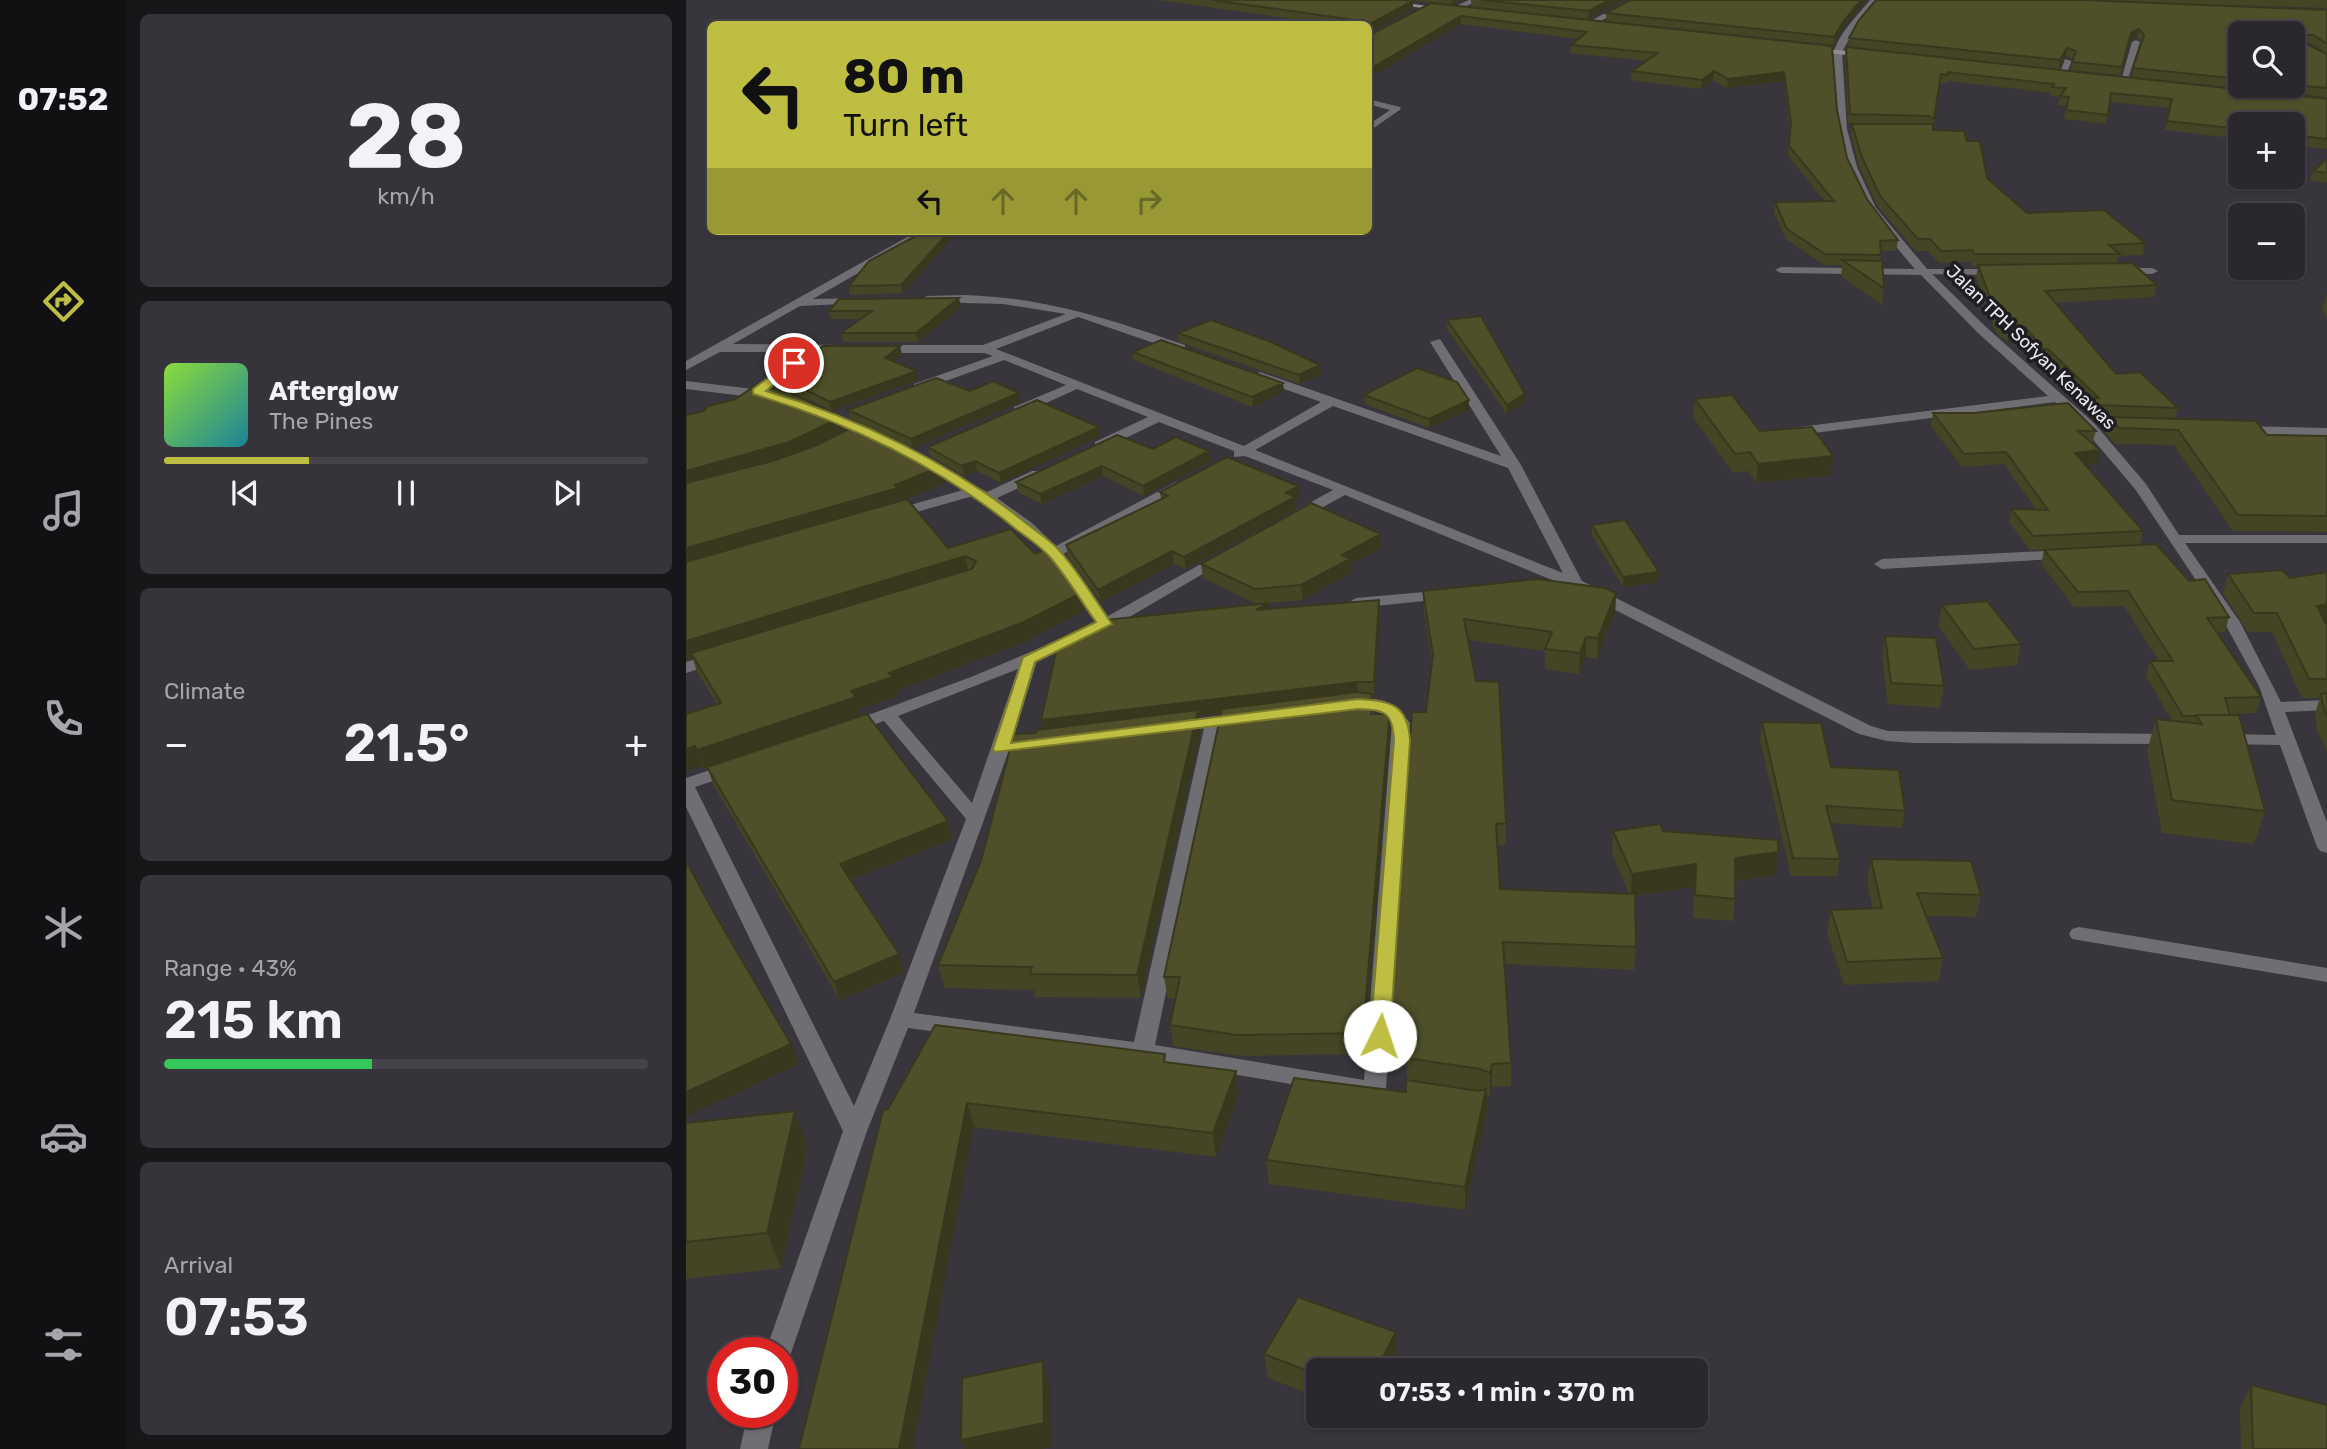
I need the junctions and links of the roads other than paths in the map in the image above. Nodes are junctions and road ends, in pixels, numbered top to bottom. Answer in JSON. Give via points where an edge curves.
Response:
{"nodes":[{"id":1,"x":1363,"y":0,"type":"edge"},
{"id":2,"x":1475,"y":0,"type":"edge"},
{"id":3,"x":1634,"y":0,"type":"edge"},
{"id":4,"x":1874,"y":0,"type":"edge"},
{"id":5,"x":1428,"y":7,"type":"junction"},
{"id":6,"x":1453,"y":9,"type":"junction"},
{"id":7,"x":1466,"y":11,"type":"edge"},
{"id":8,"x":1412,"y":16,"type":"edge"},
{"id":9,"x":1577,"y":23,"type":"edge"},
{"id":10,"x":1589,"y":24,"type":"junction"},
{"id":11,"x":1603,"y":26,"type":"edge"},
{"id":12,"x":2136,"y":42,"type":"edge"},
{"id":13,"x":1801,"y":48,"type":"edge"},
{"id":14,"x":1838,"y":52,"type":"junction"},
{"id":15,"x":1879,"y":57,"type":"edge"},
{"id":16,"x":2068,"y":61,"type":"edge"},
{"id":17,"x":2049,"y":75,"type":"edge"},
{"id":18,"x":2061,"y":76,"type":"junction"},
{"id":19,"x":2072,"y":77,"type":"edge"},
{"id":20,"x":2110,"y":81,"type":"edge"},
{"id":21,"x":2123,"y":82,"type":"junction"},
{"id":22,"x":2137,"y":84,"type":"edge"},
{"id":23,"x":1372,"y":102,"type":"edge"},
{"id":24,"x":1372,"y":126,"type":"edge"},
{"id":25,"x":919,"y":235,"type":"edge"},
{"id":26,"x":1781,"y":270,"type":"dead end"},
{"id":27,"x":2099,"y":271,"type":"edge"},
{"id":28,"x":2152,"y":271,"type":"dead end"},
{"id":29,"x":1924,"y":272,"type":"junction"},
{"id":30,"x":2005,"y":272,"type":"edge"},
{"id":31,"x":919,"y":299,"type":"edge"},
{"id":32,"x":878,"y":300,"type":"edge"},
{"id":33,"x":797,"y":303,"type":"junction"},
{"id":34,"x":1079,"y":313,"type":"junction"},
{"id":35,"x":1436,"y":342,"type":"dead end"},
{"id":36,"x":718,"y":348,"type":"junction"},
{"id":37,"x":813,"y":349,"type":"junction"},
{"id":38,"x":985,"y":349,"type":"junction"},
{"id":39,"x":1193,"y":352,"type":"edge"},
{"id":40,"x":1004,"y":356,"type":"junction"},
{"id":41,"x":686,"y":366,"type":"edge"},
{"id":42,"x":1243,"y":370,"type":"edge"},
{"id":43,"x":686,"y":385,"type":"edge"},
{"id":44,"x":1077,"y":385,"type":"junction"},
{"id":45,"x":758,"y":392,"type":"junction"},
{"id":46,"x":898,"y":394,"type":"edge"},
{"id":47,"x":2059,"y":398,"type":"junction"},
{"id":48,"x":786,"y":400,"type":"edge"},
{"id":49,"x":1332,"y":401,"type":"junction"},
{"id":50,"x":806,"y":406,"type":"edge"},
{"id":51,"x":1159,"y":417,"type":"junction"},
{"id":52,"x":1001,"y":418,"type":"edge"},
{"id":53,"x":2089,"y":426,"type":"junction"},
{"id":54,"x":2114,"y":426,"type":"edge"},
{"id":55,"x":2229,"y":429,"type":"edge"},
{"id":56,"x":2327,"y":432,"type":"edge"},
{"id":57,"x":1772,"y":434,"type":"edge"},
{"id":58,"x":883,"y":441,"type":"edge"},
{"id":59,"x":926,"y":450,"type":"edge"},
{"id":60,"x":1085,"y":452,"type":"edge"},
{"id":61,"x":1245,"y":452,"type":"junction"},
{"id":62,"x":1221,"y":464,"type":"edge"},
{"id":63,"x":1514,"y":465,"type":"junction"},
{"id":64,"x":1048,"y":469,"type":"edge"},
{"id":65,"x":1197,"y":477,"type":"edge"},
{"id":66,"x":1344,"y":489,"type":"junction"},
{"id":67,"x":980,"y":494,"type":"junction"},
{"id":68,"x":882,"y":518,"type":"edge"},
{"id":69,"x":1284,"y":523,"type":"edge"},
{"id":70,"x":2327,"y":538,"type":"edge"},
{"id":71,"x":2175,"y":547,"type":"junction"},
{"id":72,"x":1236,"y":550,"type":"edge"},
{"id":73,"x":1054,"y":553,"type":"junction"},
{"id":74,"x":2087,"y":554,"type":"edge"},
{"id":75,"x":1882,"y":564,"type":"dead end"},
{"id":76,"x":1576,"y":584,"type":"junction"},
{"id":77,"x":1548,"y":587,"type":"edge"},
{"id":78,"x":1465,"y":594,"type":"edge"},
{"id":79,"x":1340,"y":604,"type":"edge"},
{"id":80,"x":1146,"y":621,"type":"edge"},
{"id":81,"x":1105,"y":624,"type":"junction"},
{"id":82,"x":738,"y":652,"type":"edge"},
{"id":83,"x":1029,"y":660,"type":"junction"},
{"id":84,"x":686,"y":668,"type":"edge"},
{"id":85,"x":2327,"y":705,"type":"edge"},
{"id":86,"x":1332,"y":707,"type":"edge"},
{"id":87,"x":2276,"y":707,"type":"junction"},
{"id":88,"x":887,"y":714,"type":"junction"},
{"id":89,"x":1266,"y":715,"type":"edge"},
{"id":90,"x":1214,"y":722,"type":"junction"},
{"id":91,"x":1161,"y":728,"type":"edge"},
{"id":92,"x":836,"y":733,"type":"edge"},
{"id":93,"x":2287,"y":740,"type":"junction"},
{"id":94,"x":1054,"y":742,"type":"edge"},
{"id":95,"x":1001,"y":749,"type":"junction"},
{"id":96,"x":748,"y":763,"type":"edge"},
{"id":97,"x":686,"y":786,"type":"edge"},
{"id":98,"x":974,"y":817,"type":"junction"},
{"id":99,"x":2327,"y":847,"type":"edge"},
{"id":100,"x":2079,"y":934,"type":"dead end"},
{"id":101,"x":2327,"y":975,"type":"edge"},
{"id":102,"x":901,"y":1019,"type":"junction"},
{"id":103,"x":1143,"y":1051,"type":"junction"},
{"id":104,"x":1376,"y":1089,"type":"junction"},
{"id":105,"x":1402,"y":1093,"type":"edge"},
{"id":106,"x":855,"y":1130,"type":"junction"},
{"id":107,"x":784,"y":1337,"type":"edge"},
{"id":108,"x":759,"y":1428,"type":"edge"},
{"id":109,"x":754,"y":1449,"type":"edge"}],
"edges":[{"from":1,"to":5,"type":"street"},
{"from":2,"to":6,"type":"street"},
{"from":3,"to":10,"type":"street"},
{"from":4,"to":14,"type":"street"},
{"from":5,"to":6,"type":"street"},
{"from":5,"to":8,"type":"street"},
{"from":6,"to":7,"type":"street"},
{"from":9,"to":10,"type":"street"},
{"from":10,"to":11,"type":"street"},
{"from":12,"to":21,"type":"street"},
{"from":13,"to":14,"type":"street"},
{"from":14,"to":15,"type":"street"},
{"from":14,"to":29,"type":"street","name":"Jalan TPH Sofyan Kenawas","via":[[1852,167],[1871,208]]},
{"from":16,"to":18,"type":"street"},
{"from":17,"to":18,"type":"street"},
{"from":18,"to":19,"type":"street"},
{"from":20,"to":21,"type":"street"},
{"from":21,"to":22,"type":"street"},
{"from":23,"to":24,"type":"street","via":[[1397,109]]},
{"from":25,"to":33,"type":"street"},
{"from":26,"to":29,"type":"street"},
{"from":27,"to":28,"type":"street"},
{"from":29,"to":30,"type":"street"},
{"from":29,"to":47,"type":"street","name":"Jalan TPH Sofyan Kenawas"},
{"from":31,"to":34,"type":"street","via":[[996,298],[1039,302]]},
{"from":32,"to":33,"type":"street"},
{"from":33,"to":36,"type":"street"},
{"from":34,"to":38,"type":"street"},
{"from":34,"to":39,"type":"street"},
{"from":35,"to":63,"type":"street"},
{"from":36,"to":37,"type":"street"},
{"from":36,"to":41,"type":"street"},
{"from":37,"to":38,"type":"street"},
{"from":37,"to":45,"type":"street"},
{"from":38,"to":40,"type":"street"},
{"from":40,"to":44,"type":"street"},
{"from":40,"to":46,"type":"street"},
{"from":42,"to":49,"type":"street"},
{"from":43,"to":45,"type":"street"},
{"from":44,"to":51,"type":"street"},
{"from":44,"to":52,"type":"street"},
{"from":45,"to":48,"type":"street"},
{"from":47,"to":53,"type":"street","name":"Jalan TPH Sofyan Kenawas"},
{"from":47,"to":57,"type":"street"},
{"from":49,"to":61,"type":"street"},
{"from":49,"to":63,"type":"street"},
{"from":50,"to":58,"type":"street","via":[[839,416],[858,435]]},
{"from":51,"to":60,"type":"street"},
{"from":51,"to":61,"type":"street"},
{"from":53,"to":54,"type":"street"},
{"from":53,"to":71,"type":"street","name":"Jalan TPH Sofyan Kenawas","via":[[2141,486]]},
{"from":55,"to":56,"type":"street"},
{"from":59,"to":67,"type":"street","via":[[913,456]]},
{"from":61,"to":62,"type":"street"},
{"from":61,"to":66,"type":"street"},
{"from":63,"to":76,"type":"street"},
{"from":64,"to":67,"type":"street"},
{"from":65,"to":73,"type":"street"},
{"from":66,"to":69,"type":"street"},
{"from":66,"to":76,"type":"street"},
{"from":67,"to":68,"type":"street"},
{"from":67,"to":73,"type":"street"},
{"from":70,"to":71,"type":"street"},
{"from":71,"to":87,"type":"street","name":"Jalan TPH Sofyan Kenawas","via":[[2232,622]]},
{"from":72,"to":81,"type":"street"},
{"from":73,"to":81,"type":"street"},
{"from":74,"to":75,"type":"street"},
{"from":76,"to":77,"type":"street"},
{"from":76,"to":93,"type":"street","via":[[1841,720],[1876,733],[1941,739]]},
{"from":78,"to":79,"type":"street"},
{"from":80,"to":81,"type":"street"},
{"from":81,"to":83,"type":"street"},
{"from":82,"to":84,"type":"street"},
{"from":83,"to":88,"type":"street"},
{"from":83,"to":95,"type":"street"},
{"from":85,"to":87,"type":"street"},
{"from":86,"to":104,"type":"street","via":[[1382,705],[1401,723]]},
{"from":87,"to":93,"type":"street","name":"Jalan TPH Sofyan Kenawas"},
{"from":88,"to":92,"type":"street"},
{"from":88,"to":98,"type":"street"},
{"from":89,"to":90,"type":"street"},
{"from":90,"to":91,"type":"street"},
{"from":90,"to":103,"type":"street"},
{"from":93,"to":99,"type":"street","name":"Jalan TPH Sofyan Kenawas"},
{"from":94,"to":95,"type":"street"},
{"from":95,"to":98,"type":"street"},
{"from":96,"to":97,"type":"street"},
{"from":97,"to":106,"type":"street"},
{"from":98,"to":102,"type":"street"},
{"from":100,"to":101,"type":"street"},
{"from":102,"to":103,"type":"street"},
{"from":102,"to":106,"type":"street"},
{"from":103,"to":104,"type":"street"},
{"from":104,"to":105,"type":"street"},
{"from":106,"to":107,"type":"street"},
{"from":108,"to":109,"type":"street"}]}
